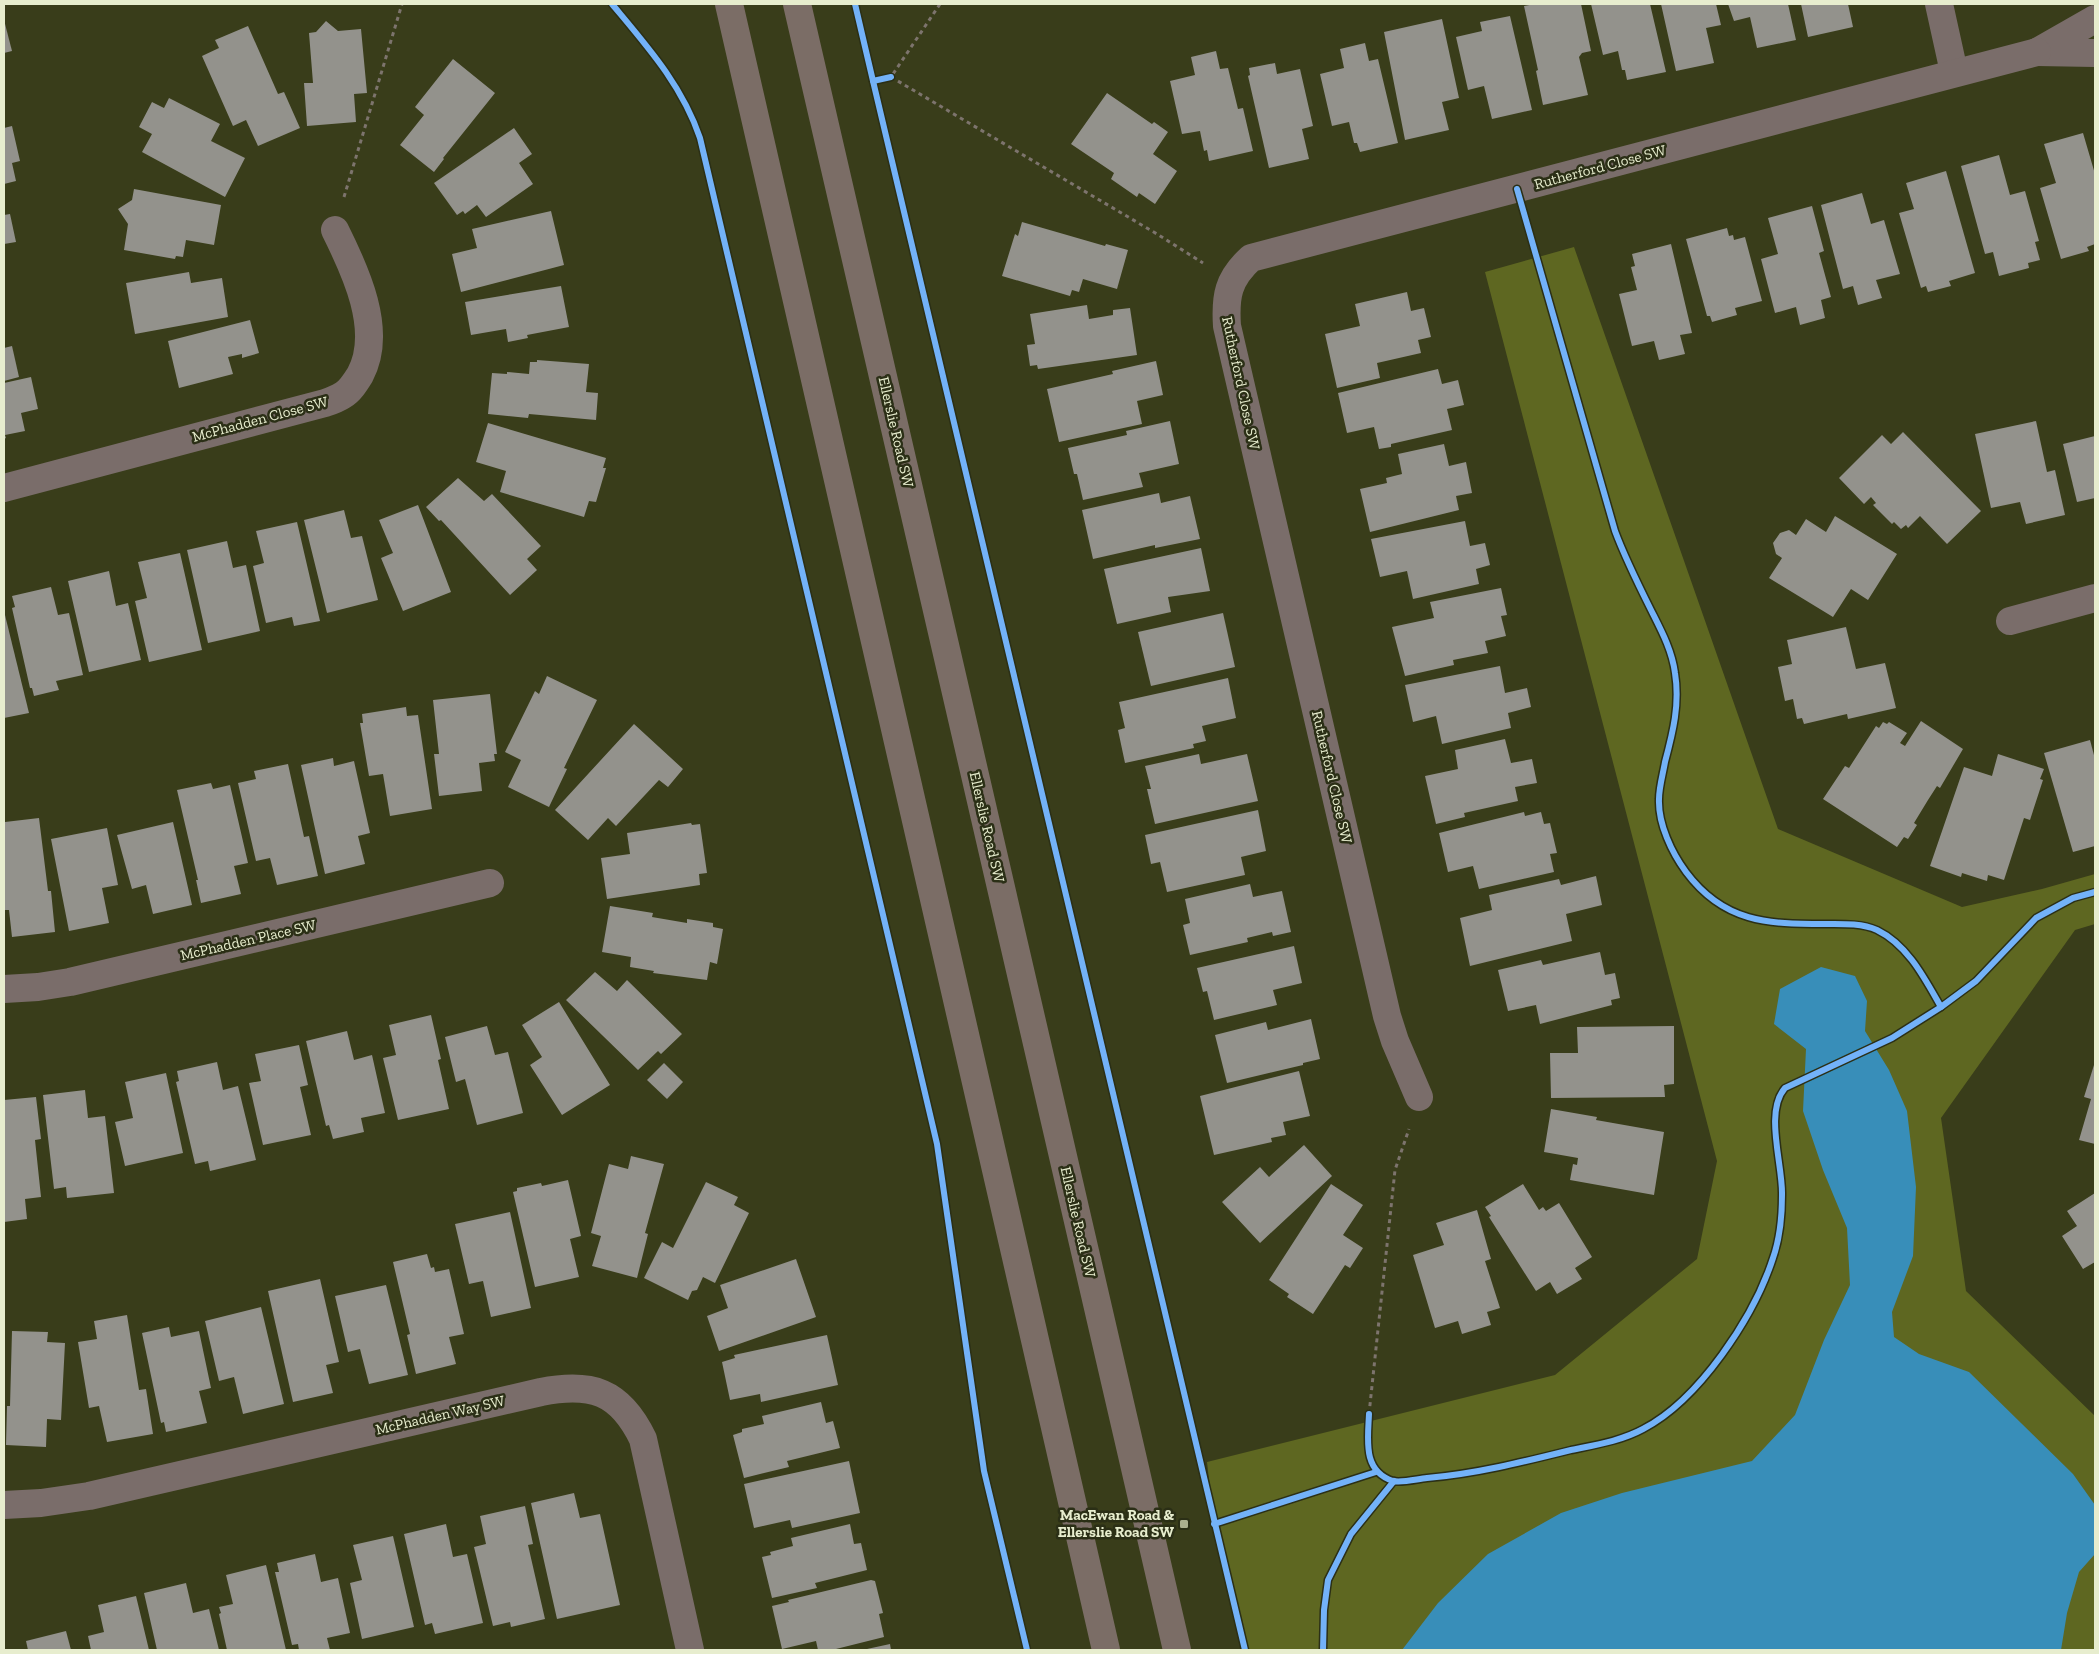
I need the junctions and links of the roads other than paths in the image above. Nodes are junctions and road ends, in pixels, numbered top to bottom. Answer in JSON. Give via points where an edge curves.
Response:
{"nodes":[{"id":1,"x":729,"y":4,"type":"edge"},
{"id":2,"x":797,"y":4,"type":"edge"},
{"id":3,"x":1939,"y":4,"type":"edge"},
{"id":4,"x":2095,"y":19,"type":"edge"},
{"id":5,"x":2037,"y":52,"type":"junction"},
{"id":6,"x":2095,"y":53,"type":"edge"},
{"id":7,"x":1954,"y":72,"type":"junction"},
{"id":8,"x":335,"y":230,"type":"road end"},
{"id":9,"x":4,"y":488,"type":"edge"},
{"id":10,"x":2095,"y":598,"type":"edge"},
{"id":11,"x":2010,"y":621,"type":"dead end"},
{"id":12,"x":490,"y":883,"type":"dead end"},
{"id":13,"x":4,"y":989,"type":"edge"},
{"id":14,"x":1419,"y":1097,"type":"road end"},
{"id":15,"x":4,"y":1505,"type":"edge"},
{"id":16,"x":690,"y":1650,"type":"edge"},
{"id":17,"x":1106,"y":1650,"type":"edge"},
{"id":18,"x":1177,"y":1650,"type":"edge"}],
"edges":[{"from":1,"to":17,"type":"main road"},
{"from":2,"to":18,"type":"main road","name":"Ellerslie Road SW"},
{"from":3,"to":7,"type":"street"},
{"from":4,"to":5,"type":"street","name":"Rutherford Close SW"},
{"from":5,"to":6,"type":"street","name":"Rutherford Close SW"},
{"from":5,"to":7,"type":"street","name":"Rutherford Close SW"},
{"from":7,"to":14,"type":"street","name":"Rutherford Close SW","via":[[1251,258],[1232,281],[1226,308],[1227,326],[1387,1016]]},
{"from":8,"to":9,"type":"street","name":"McPhadden Close SW","via":[[359,285],[370,333],[363,369],[344,395],[325,404]]},
{"from":10,"to":11,"type":"street"},
{"from":12,"to":13,"type":"street","name":"McPhadden Place SW","via":[[70,982]]},
{"from":15,"to":16,"type":"street","name":"McPhadden Way SW","via":[[90,1496],[541,1392],[564,1387],[583,1388],[618,1403],[633,1420],[642,1439]]}]}
